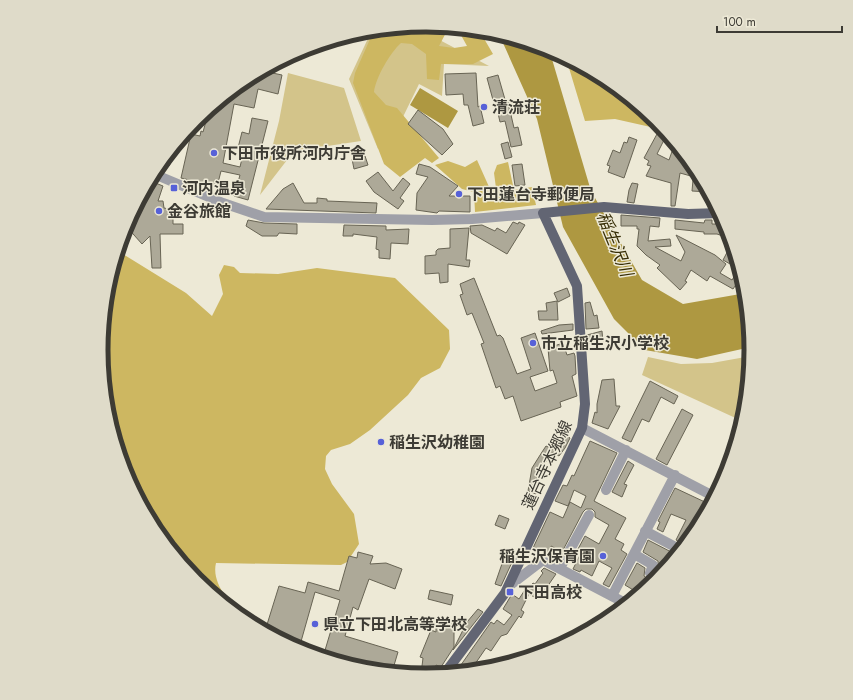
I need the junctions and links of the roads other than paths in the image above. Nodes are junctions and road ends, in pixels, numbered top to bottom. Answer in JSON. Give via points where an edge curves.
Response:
{"nodes":[{"id":1,"x":160,"y":176,"type":"edge"},
{"id":2,"x":546,"y":213,"type":"junction"},
{"id":3,"x":714,"y":213,"type":"edge"},
{"id":4,"x":582,"y":428,"type":"junction"},
{"id":5,"x":626,"y":450,"type":"junction"},
{"id":6,"x":675,"y":475,"type":"junction"},
{"id":7,"x":606,"y":490,"type":"dead end"},
{"id":8,"x":710,"y":494,"type":"edge"},
{"id":9,"x":589,"y":515,"type":"dead end"},
{"id":10,"x":645,"y":532,"type":"junction"},
{"id":11,"x":676,"y":548,"type":"edge"},
{"id":12,"x":634,"y":554,"type":"junction"},
{"id":13,"x":560,"y":568,"type":"junction"},
{"id":14,"x":652,"y":574,"type":"edge"},
{"id":15,"x":509,"y":586,"type":"junction"},
{"id":16,"x":612,"y":596,"type":"junction"},
{"id":17,"x":621,"y":601,"type":"edge"},
{"id":18,"x":450,"y":667,"type":"edge"}],
"edges":[{"from":1,"to":2,"type":"street","via":[[264,217],[472,220]]},
{"from":2,"to":3,"type":"main road","via":[[604,207],[688,214]]},
{"from":2,"to":4,"type":"main road","name":"蓮台寺本郷線","via":[[577,286],[585,404]]},
{"from":4,"to":5,"type":"street"},
{"from":4,"to":15,"type":"main road","name":"蓮台寺本郷線"},
{"from":5,"to":6,"type":"street"},
{"from":5,"to":7,"type":"street"},
{"from":6,"to":8,"type":"street"},
{"from":6,"to":10,"type":"street"},
{"from":9,"to":13,"type":"street"},
{"from":10,"to":11,"type":"street"},
{"from":10,"to":12,"type":"street"},
{"from":12,"to":14,"type":"street","via":[[653,565]]},
{"from":12,"to":16,"type":"street"},
{"from":13,"to":15,"type":"street","via":[[541,560]]},
{"from":13,"to":16,"type":"street"},
{"from":15,"to":18,"type":"main road","name":"蓮台寺本郷線"},
{"from":16,"to":17,"type":"street"}]}
